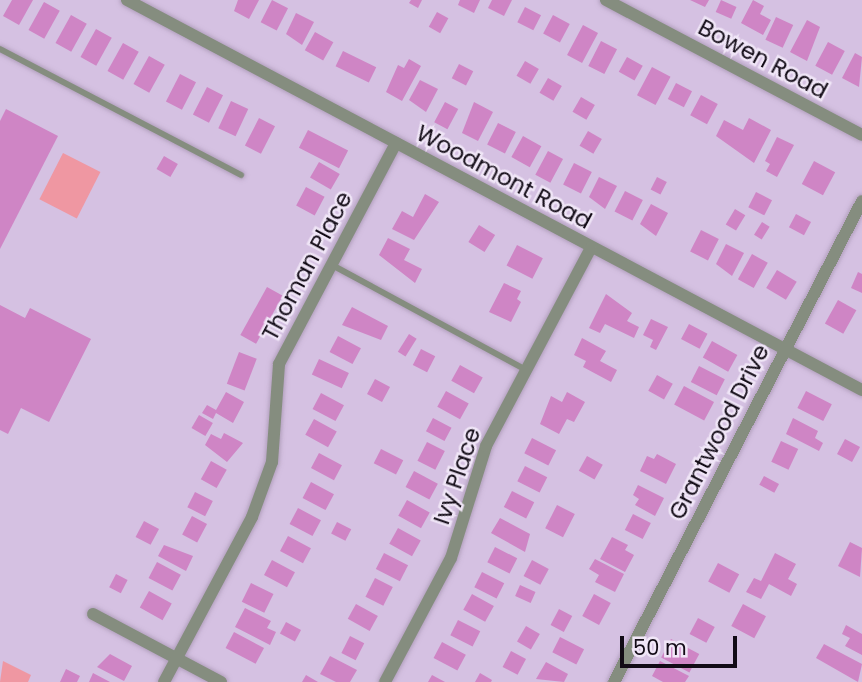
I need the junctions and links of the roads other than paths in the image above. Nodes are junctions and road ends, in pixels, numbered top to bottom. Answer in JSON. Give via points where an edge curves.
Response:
{"nodes":[{"id":1,"x":127,"y":0,"type":"edge"},
{"id":2,"x":607,"y":0,"type":"edge"},
{"id":3,"x":0,"y":49,"type":"edge"},
{"id":4,"x":862,"y":135,"type":"edge"},
{"id":5,"x":396,"y":143,"type":"junction"},
{"id":6,"x":241,"y":175,"type":"dead end"},
{"id":7,"x":862,"y":201,"type":"edge"},
{"id":8,"x":591,"y":248,"type":"junction"},
{"id":9,"x":331,"y":265,"type":"junction"},
{"id":10,"x":785,"y":349,"type":"junction"},
{"id":11,"x":526,"y":370,"type":"junction"},
{"id":12,"x":862,"y":390,"type":"edge"},
{"id":13,"x":93,"y":614,"type":"dead end"},
{"id":14,"x":177,"y":658,"type":"junction"},
{"id":15,"x":164,"y":682,"type":"edge"},
{"id":16,"x":221,"y":682,"type":"edge"},
{"id":17,"x":384,"y":682,"type":"edge"},
{"id":18,"x":614,"y":682,"type":"edge"}],
"edges":[{"from":1,"to":5,"type":"street","name":"Woodmont Road"},
{"from":2,"to":4,"type":"street","name":"Bowen Road"},
{"from":3,"to":6,"type":"lane"},
{"from":5,"to":8,"type":"street","name":"Woodmont Road"},
{"from":5,"to":9,"type":"street","name":"Thoman Place"},
{"from":7,"to":10,"type":"street","name":"Grantwood Drive"},
{"from":8,"to":10,"type":"street","name":"Woodmont Road"},
{"from":8,"to":11,"type":"street","name":"Ivy Place"},
{"from":9,"to":11,"type":"lane"},
{"from":9,"to":14,"type":"street","name":"Thoman Place","via":[[279,364],[272,463],[252,517]]},
{"from":10,"to":12,"type":"street","name":"Woodmont Road"},
{"from":10,"to":18,"type":"street","name":"Grantwood Drive"},
{"from":11,"to":17,"type":"street","name":"Ivy Place","via":[[486,446],[451,558]]},
{"from":13,"to":14,"type":"street"},
{"from":14,"to":15,"type":"street","name":"Thoman Place"},
{"from":14,"to":16,"type":"street"}]}
